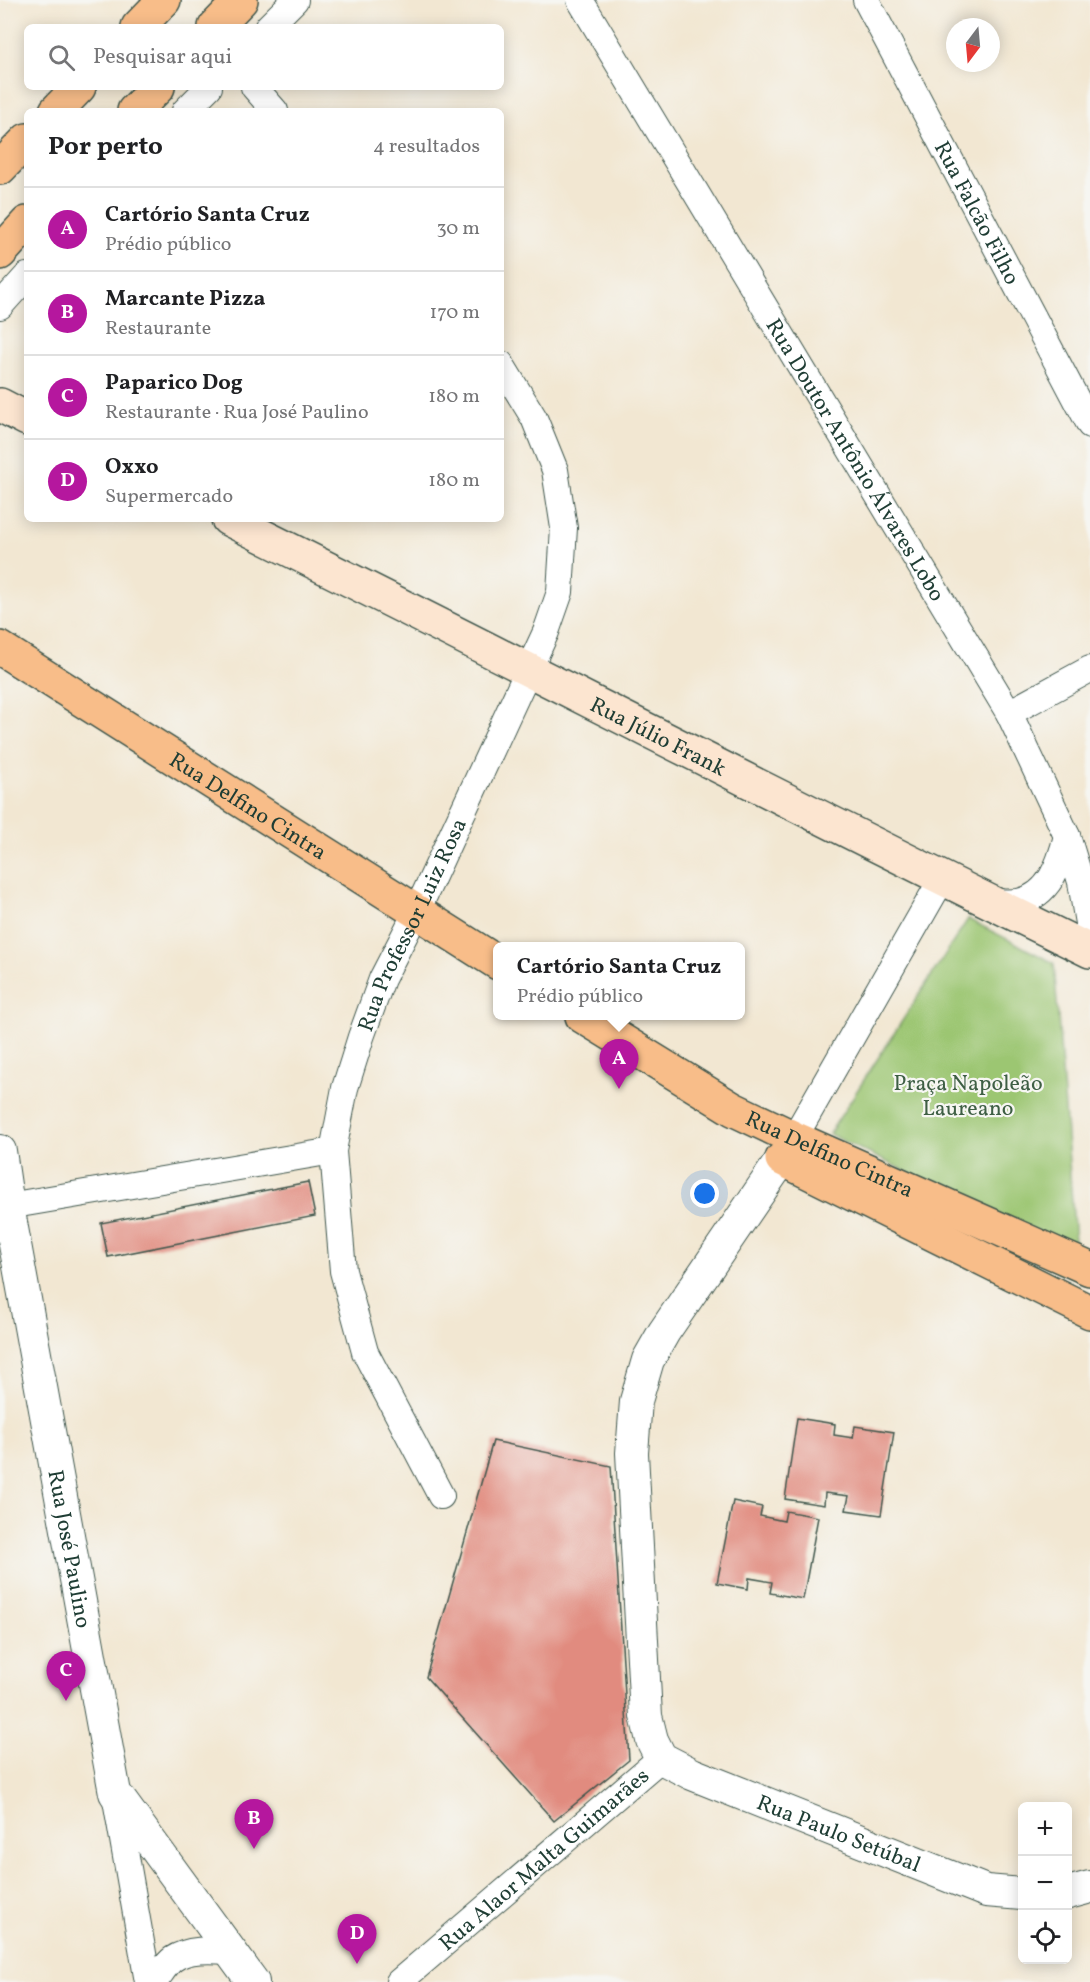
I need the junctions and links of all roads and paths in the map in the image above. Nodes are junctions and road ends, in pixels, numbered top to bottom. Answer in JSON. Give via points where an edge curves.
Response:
{"nodes":[{"id":1,"x":164,"y":0,"type":"edge"},
{"id":2,"x":241,"y":0,"type":"edge"},
{"id":3,"x":295,"y":0,"type":"edge"},
{"id":4,"x":580,"y":0,"type":"edge"},
{"id":5,"x":866,"y":0,"type":"edge"},
{"id":6,"x":141,"y":24,"type":"edge"},
{"id":7,"x":218,"y":24,"type":"edge"},
{"id":8,"x":271,"y":24,"type":"edge"},
{"id":9,"x":76,"y":90,"type":"edge"},
{"id":10,"x":155,"y":90,"type":"edge"},
{"id":11,"x":206,"y":90,"type":"edge"},
{"id":12,"x":257,"y":90,"type":"edge"},
{"id":13,"x":59,"y":108,"type":"edge"},
{"id":14,"x":137,"y":108,"type":"edge"},
{"id":15,"x":189,"y":108,"type":"edge"},
{"id":16,"x":272,"y":108,"type":"edge"},
{"id":17,"x":24,"y":143,"type":"edge"},
{"id":18,"x":0,"y":168,"type":"edge"},
{"id":19,"x":24,"y":226,"type":"edge"},
{"id":20,"x":0,"y":253,"type":"edge"},
{"id":21,"x":24,"y":279,"type":"edge"},
{"id":22,"x":0,"y":306,"type":"edge"},
{"id":23,"x":504,"y":369,"type":"edge"},
{"id":24,"x":0,"y":405,"type":"edge"},
{"id":25,"x":24,"y":417,"type":"edge"},
{"id":26,"x":1090,"y":425,"type":"edge"},
{"id":27,"x":234,"y":522,"type":"edge"},
{"id":28,"x":0,"y":648,"type":"edge"},
{"id":29,"x":528,"y":669,"type":"junction"},
{"id":30,"x":1090,"y":669,"type":"edge"},
{"id":31,"x":1009,"y":713,"type":"junction"},
{"id":32,"x":1067,"y":836,"type":"junction"},
{"id":33,"x":942,"y":879,"type":"junction"},
{"id":34,"x":989,"y":902,"type":"junction"},
{"id":35,"x":416,"y":913,"type":"junction"},
{"id":36,"x":1090,"y":935,"type":"edge"},
{"id":37,"x":1090,"y":951,"type":"edge"},
{"id":38,"x":493,"y":960,"type":"edge"},
{"id":39,"x":588,"y":1020,"type":"edge"},
{"id":40,"x":788,"y":1148,"type":"junction"},
{"id":41,"x":0,"y":1151,"type":"edge"},
{"id":42,"x":333,"y":1151,"type":"junction"},
{"id":43,"x":8,"y":1206,"type":"junction"},
{"id":44,"x":1090,"y":1269,"type":"edge"},
{"id":45,"x":1090,"y":1312,"type":"edge"},
{"id":46,"x":441,"y":1496,"type":"dead end"},
{"id":47,"x":661,"y":1758,"type":"junction"},
{"id":48,"x":115,"y":1793,"type":"junction"},
{"id":49,"x":1090,"y":1887,"type":"edge"},
{"id":50,"x":1072,"y":1892,"type":"edge"},
{"id":51,"x":1018,"y":1894,"type":"edge"},
{"id":52,"x":230,"y":1952,"type":"junction"},
{"id":53,"x":148,"y":1982,"type":"edge"},
{"id":54,"x":154,"y":1982,"type":"edge"},
{"id":55,"x":252,"y":1982,"type":"edge"},
{"id":56,"x":399,"y":1982,"type":"edge"}],
"edges":[{"from":1,"to":6,"type":"main road"},
{"from":2,"to":7,"type":"main road"},
{"from":3,"to":8,"type":"street"},
{"from":4,"to":31,"type":"street","name":"Rua Doutor Antônio Álvares Lobo"},
{"from":5,"to":26,"type":"street","name":"Rua Falcão Filho"},
{"from":9,"to":13,"type":"main road"},
{"from":10,"to":14,"type":"main road"},
{"from":11,"to":15,"type":"street"},
{"from":12,"to":16,"type":"street"},
{"from":17,"to":18,"type":"main road"},
{"from":19,"to":20,"type":"main road"},
{"from":21,"to":22,"type":"street"},
{"from":23,"to":29,"type":"street","name":"Rua Professor Luiz Rosa","via":[[534,418],[555,470],[564,528],[560,592]]},
{"from":24,"to":25,"type":"main road"},
{"from":27,"to":29,"type":"main road","name":"Rua Júlio Frank"},
{"from":28,"to":35,"type":"main road","name":"Rua Delfino Cintra"},
{"from":29,"to":33,"type":"main road","name":"Rua Júlio Frank"},
{"from":29,"to":35,"type":"street","name":"Rua Professor Luiz Rosa"},
{"from":30,"to":31,"type":"street"},
{"from":31,"to":32,"type":"street","name":"Rua Doutor Antônio Álvares Lobo"},
{"from":32,"to":34,"type":"street","via":[[1059,864],[1045,887],[1018,902]]},
{"from":32,"to":36,"type":"street","name":"Rua Doutor Antônio Álvares Lobo","via":[[1081,882]]},
{"from":33,"to":34,"type":"main road","name":"Rua Júlio Frank"},
{"from":33,"to":40,"type":"street"},
{"from":34,"to":37,"type":"main road","name":"Rua Júlio Frank"},
{"from":35,"to":38,"type":"main road","name":"Rua Delfino Cintra"},
{"from":35,"to":42,"type":"street","name":"Rua Professor Luiz Rosa","via":[[382,979],[361,1037],[345,1088]]},
{"from":39,"to":40,"type":"main road","name":"Rua Delfino Cintra","via":[[733,1109]]},
{"from":40,"to":44,"type":"main road","name":"Rua Delfino Cintra"},
{"from":40,"to":45,"type":"main road"},
{"from":40,"to":47,"type":"street","via":[[664,1332],[648,1360],[636,1401],[632,1453],[646,1716]]},
{"from":41,"to":43,"type":"street","name":"Rua José Paulino"},
{"from":42,"to":43,"type":"street"},
{"from":42,"to":46,"type":"street","name":"Rua Professor Luiz Rosa","via":[[343,1271],[365,1352]]},
{"from":43,"to":48,"type":"street","name":"Rua José Paulino"},
{"from":47,"to":51,"type":"street","name":"Rua Paulo Setúbal","via":[[692,1774],[986,1891]]},
{"from":47,"to":56,"type":"street","name":"Rua Alaor Malta Guimarães"},
{"from":48,"to":52,"type":"street"},
{"from":48,"to":53,"type":"street","name":"Rua José Paulino"},
{"from":49,"to":50,"type":"street"},
{"from":52,"to":54,"type":"street","via":[[187,1953],[171,1960]]},
{"from":52,"to":55,"type":"street"}]}
